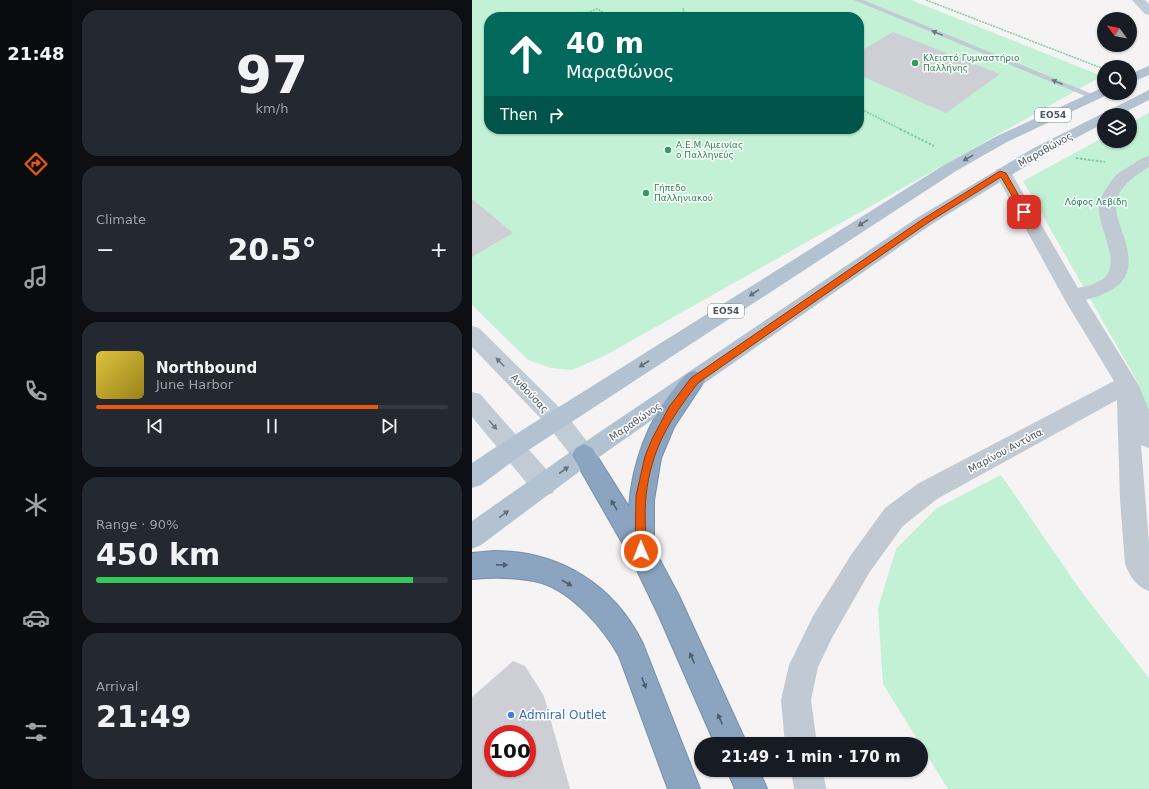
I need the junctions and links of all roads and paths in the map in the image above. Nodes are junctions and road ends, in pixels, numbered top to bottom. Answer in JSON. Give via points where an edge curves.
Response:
{"nodes":[{"id":1,"x":857,"y":0,"type":"edge"},
{"id":2,"x":926,"y":0,"type":"edge"},
{"id":3,"x":1138,"y":0,"type":"edge"},
{"id":4,"x":682,"y":8,"type":"dead end"},
{"id":5,"x":1149,"y":11,"type":"edge"},
{"id":6,"x":589,"y":12,"type":"edge"},
{"id":7,"x":603,"y":12,"type":"edge"},
{"id":8,"x":683,"y":12,"type":"edge"},
{"id":9,"x":1097,"y":66,"type":"edge"},
{"id":10,"x":1149,"y":70,"type":"edge"},
{"id":11,"x":1137,"y":76,"type":"edge"},
{"id":12,"x":1097,"y":93,"type":"edge"},
{"id":13,"x":1149,"y":94,"type":"edge"},
{"id":14,"x":1097,"y":95,"type":"edge"},
{"id":15,"x":1122,"y":108,"type":"edge"},
{"id":16,"x":864,"y":111,"type":"edge"},
{"id":17,"x":1097,"y":121,"type":"edge"},
{"id":18,"x":934,"y":146,"type":"dead end"},
{"id":19,"x":1038,"y":152,"type":"junction"},
{"id":20,"x":1147,"y":162,"type":"edge"},
{"id":21,"x":1002,"y":173,"type":"junction"},
{"id":22,"x":1074,"y":297,"type":"junction"},
{"id":23,"x":472,"y":334,"type":"edge"},
{"id":24,"x":694,"y":380,"type":"junction"},
{"id":25,"x":1127,"y":384,"type":"junction"},
{"id":26,"x":472,"y":401,"type":"edge"},
{"id":27,"x":557,"y":420,"type":"junction"},
{"id":28,"x":1149,"y":438,"type":"edge"},
{"id":29,"x":513,"y":448,"type":"junction"},
{"id":30,"x":584,"y":455,"type":"junction"},
{"id":31,"x":472,"y":477,"type":"edge"},
{"id":32,"x":544,"y":485,"type":"junction"},
{"id":33,"x":472,"y":536,"type":"edge"},
{"id":34,"x":641,"y":551,"type":"junction"},
{"id":35,"x":472,"y":566,"type":"edge"},
{"id":36,"x":1149,"y":578,"type":"edge"},
{"id":37,"x":728,"y":737,"type":"edge"},
{"id":38,"x":800,"y":737,"type":"edge"},
{"id":39,"x":746,"y":777,"type":"edge"},
{"id":40,"x":808,"y":777,"type":"edge"},
{"id":41,"x":684,"y":789,"type":"edge"},
{"id":42,"x":752,"y":789,"type":"edge"},
{"id":43,"x":810,"y":789,"type":"edge"}],
"edges":[{"from":12,"to":1,"type":"lane","one_way":true},
{"from":2,"to":9,"type":"path"},
{"from":3,"to":5,"type":"street"},
{"from":4,"to":8,"type":"path"},
{"from":6,"to":7,"type":"path","via":[[597,9]]},
{"from":10,"to":11,"type":"main road"},
{"from":13,"to":15,"type":"main road"},
{"from":14,"to":27,"type":"main road","number":"ΕΟ54","one_way":true,"via":[[1002,139],[950,168]]},
{"from":16,"to":18,"type":"path"},
{"from":17,"to":19,"type":"main road","name":"Μαραθώνος","number":"ΕΟ54"},
{"from":19,"to":20,"type":"path","via":[[1104,162],[1128,158]]},
{"from":19,"to":21,"type":"main road","name":"Μαραθώνος","number":"ΕΟ54"},
{"from":20,"to":22,"type":"street","via":[[1123,177],[1108,199],[1107,214],[1120,260],[1118,272],[1113,281]]},
{"from":21,"to":22,"type":"street"},
{"from":21,"to":24,"type":"main road","name":"Μαραθώνος","number":"ΕΟ54","via":[[926,220]]},
{"from":22,"to":25,"type":"street"},
{"from":27,"to":23,"type":"street","name":"Ανθούσας","one_way":true},
{"from":24,"to":30,"type":"main road","name":"Μαραθώνος","number":"ΕΟ54"},
{"from":24,"to":34,"type":"highway","via":[[672,410],[650,456],[641,496]]},
{"from":25,"to":28,"type":"street"},
{"from":25,"to":36,"type":"street","via":[[1132,499],[1138,564]]},
{"from":25,"to":38,"type":"street","name":"Μαρίνου Αντύπα","via":[[928,491],[894,518],[860,564],[804,664],[796,700]]},
{"from":26,"to":29,"type":"street","one_way":true},
{"from":27,"to":29,"type":"main road","number":"ΕΟ54"},
{"from":27,"to":30,"type":"street","name":"Ανθούσας"},
{"from":29,"to":31,"type":"main road","number":"ΕΟ54"},
{"from":29,"to":32,"type":"street"},
{"from":32,"to":30,"type":"main road","name":"Μαραθώνος","number":"ΕΟ54","one_way":true},
{"from":34,"to":30,"type":"highway","one_way":true},
{"from":33,"to":32,"type":"main road","name":"Μαραθώνος","number":"ΕΟ54","one_way":true},
{"from":37,"to":34,"type":"highway","one_way":true,"via":[[669,606]]},
{"from":35,"to":41,"type":"highway","one_way":true,"via":[[531,567],[569,583],[593,600],[610,617],[625,639],[639,670]]},
{"from":39,"to":42,"type":"highway"},
{"from":40,"to":43,"type":"street"}]}
